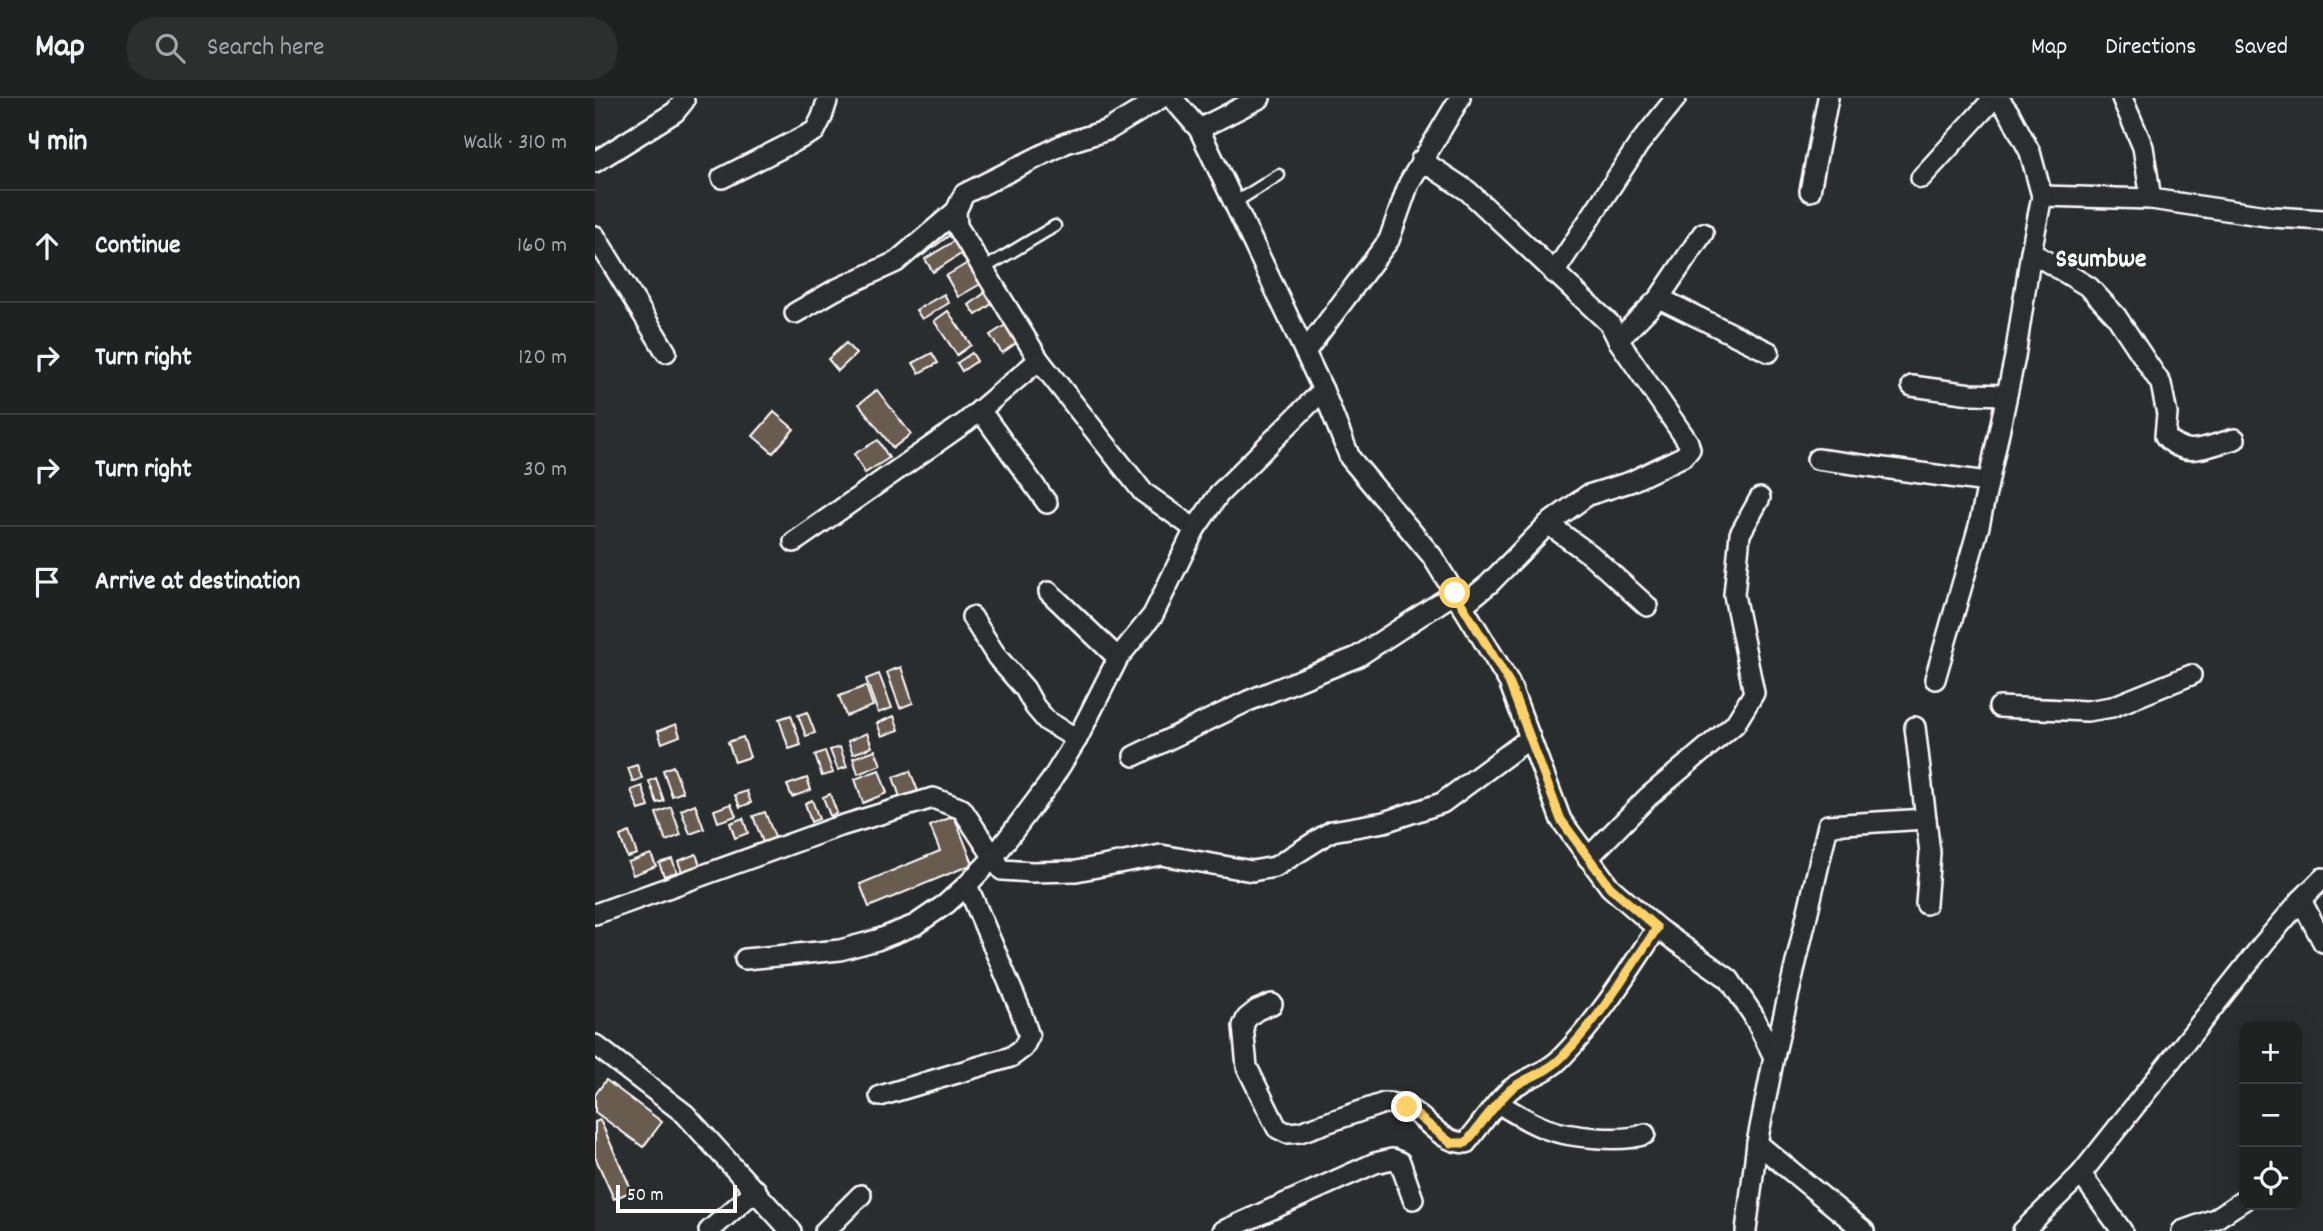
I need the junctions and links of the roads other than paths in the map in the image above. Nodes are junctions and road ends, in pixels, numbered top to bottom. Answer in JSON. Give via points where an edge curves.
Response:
{"nodes":[{"id":1,"x":683,"y":98,"type":"edge"},
{"id":2,"x":828,"y":98,"type":"edge"},
{"id":3,"x":1161,"y":98,"type":"edge"},
{"id":4,"x":1172,"y":98,"type":"edge"},
{"id":5,"x":1260,"y":98,"type":"edge"},
{"id":6,"x":1460,"y":98,"type":"edge"},
{"id":7,"x":1677,"y":98,"type":"edge"},
{"id":8,"x":1828,"y":98,"type":"edge"},
{"id":9,"x":1996,"y":98,"type":"edge"},
{"id":10,"x":2122,"y":98,"type":"edge"},
{"id":11,"x":1199,"y":129,"type":"junction"},
{"id":12,"x":1421,"y":160,"type":"junction"},
{"id":13,"x":595,"y":162,"type":"edge"},
{"id":14,"x":1279,"y":175,"type":"dead end"},
{"id":15,"x":722,"y":178,"type":"dead end"},
{"id":16,"x":1921,"y":178,"type":"dead end"},
{"id":17,"x":1810,"y":191,"type":"dead end"},
{"id":18,"x":2042,"y":195,"type":"junction"},
{"id":19,"x":2151,"y":200,"type":"junction"},
{"id":20,"x":1234,"y":203,"type":"junction"},
{"id":21,"x":956,"y":211,"type":"junction"},
{"id":22,"x":2323,"y":220,"type":"edge"},
{"id":23,"x":1055,"y":226,"type":"dead end"},
{"id":24,"x":1703,"y":233,"type":"dead end"},
{"id":25,"x":595,"y":236,"type":"edge"},
{"id":26,"x":2031,"y":252,"type":"junction"},
{"id":27,"x":983,"y":270,"type":"junction"},
{"id":28,"x":1554,"y":273,"type":"junction"},
{"id":29,"x":1659,"y":298,"type":"junction"},
{"id":30,"x":795,"y":313,"type":"dead end"},
{"id":31,"x":1618,"y":340,"type":"junction"},
{"id":32,"x":666,"y":352,"type":"dead end"},
{"id":33,"x":1305,"y":352,"type":"junction"},
{"id":34,"x":1769,"y":352,"type":"dead end"},
{"id":35,"x":1039,"y":360,"type":"junction"},
{"id":36,"x":1912,"y":386,"type":"dead end"},
{"id":37,"x":1323,"y":390,"type":"junction"},
{"id":38,"x":2006,"y":396,"type":"junction"},
{"id":39,"x":980,"y":410,"type":"junction"},
{"id":40,"x":2235,"y":439,"type":"dead end"},
{"id":41,"x":1817,"y":459,"type":"dead end"},
{"id":42,"x":1987,"y":482,"type":"junction"},
{"id":43,"x":1760,"y":498,"type":"dead end"},
{"id":44,"x":1047,"y":503,"type":"dead end"},
{"id":45,"x":1548,"y":524,"type":"junction"},
{"id":46,"x":1195,"y":529,"type":"junction"},
{"id":47,"x":794,"y":542,"type":"dead end"},
{"id":48,"x":1049,"y":592,"type":"dead end"},
{"id":49,"x":1459,"y":599,"type":"junction"},
{"id":50,"x":1647,"y":606,"type":"dead end"},
{"id":51,"x":971,"y":617,"type":"dead end"},
{"id":52,"x":1118,"y":658,"type":"junction"},
{"id":53,"x":2191,"y":675,"type":"dead end"},
{"id":54,"x":1935,"y":679,"type":"dead end"},
{"id":55,"x":1999,"y":707,"type":"dead end"},
{"id":56,"x":1915,"y":727,"type":"dead end"},
{"id":57,"x":1530,"y":738,"type":"junction"},
{"id":58,"x":1077,"y":739,"type":"junction"},
{"id":59,"x":1135,"y":756,"type":"dead end"},
{"id":60,"x":1926,"y":819,"type":"junction"},
{"id":61,"x":993,"y":858,"type":"junction"},
{"id":62,"x":1588,"y":858,"type":"junction"},
{"id":63,"x":2323,"y":878,"type":"edge"},
{"id":64,"x":967,"y":885,"type":"junction"},
{"id":65,"x":2301,"y":900,"type":"junction"},
{"id":66,"x":1926,"y":904,"type":"dead end"},
{"id":67,"x":595,"y":914,"type":"edge"},
{"id":68,"x":1657,"y":928,"type":"junction"},
{"id":69,"x":2323,"y":942,"type":"edge"},
{"id":70,"x":744,"y":959,"type":"dead end"},
{"id":71,"x":1272,"y":1004,"type":"dead end"},
{"id":72,"x":595,"y":1045,"type":"edge"},
{"id":73,"x":1774,"y":1056,"type":"junction"},
{"id":74,"x":880,"y":1096,"type":"dead end"},
{"id":75,"x":1498,"y":1103,"type":"junction"},
{"id":76,"x":1645,"y":1134,"type":"dead end"},
{"id":77,"x":1757,"y":1143,"type":"junction"},
{"id":78,"x":2081,"y":1174,"type":"junction"},
{"id":79,"x":756,"y":1190,"type":"junction"},
{"id":80,"x":862,"y":1195,"type":"dead end"},
{"id":81,"x":1413,"y":1199,"type":"dead end"},
{"id":82,"x":2239,"y":1203,"type":"edge"},
{"id":83,"x":709,"y":1231,"type":"edge"},
{"id":84,"x":791,"y":1231,"type":"edge"},
{"id":85,"x":825,"y":1231,"type":"edge"},
{"id":86,"x":1223,"y":1231,"type":"edge"},
{"id":87,"x":1746,"y":1231,"type":"edge"},
{"id":88,"x":1864,"y":1231,"type":"edge"},
{"id":89,"x":2023,"y":1231,"type":"edge"},
{"id":90,"x":2122,"y":1231,"type":"edge"},
{"id":91,"x":2182,"y":1231,"type":"edge"}],
"edges":[{"from":1,"to":13,"type":"street","via":[[675,112]]},
{"from":2,"to":15,"type":"street","via":[[815,131]]},
{"from":3,"to":21,"type":"street","via":[[1108,130],[1066,143],[964,194]]},
{"from":4,"to":11,"type":"street"},
{"from":5,"to":11,"type":"street"},
{"from":6,"to":12,"type":"street"},
{"from":7,"to":28,"type":"street","via":[[1639,144]]},
{"from":8,"to":17,"type":"street"},
{"from":9,"to":16,"type":"street"},
{"from":9,"to":18,"type":"street","via":[[2030,152]]},
{"from":10,"to":19,"type":"street","via":[[2143,147]]},
{"from":11,"to":20,"type":"street"},
{"from":12,"to":28,"type":"street","via":[[1468,191]]},
{"from":12,"to":33,"type":"street","via":[[1389,240]]},
{"from":14,"to":20,"type":"lane"},
{"from":18,"to":19,"type":"street"},
{"from":18,"to":26,"type":"street"},
{"from":19,"to":22,"type":"street"},
{"from":20,"to":33,"type":"street"},
{"from":21,"to":27,"type":"street","via":[[957,226]]},
{"from":21,"to":30,"type":"street","via":[[896,262]]},
{"from":23,"to":27,"type":"lane"},
{"from":24,"to":29,"type":"street"},
{"from":25,"to":32,"type":"street"},
{"from":26,"to":38,"type":"street"},
{"from":26,"to":40,"type":"street","via":[[2089,287],[2116,316],[2161,384],[2167,414],[2165,436],[2174,447],[2189,451]]},
{"from":27,"to":35,"type":"street"},
{"from":28,"to":31,"type":"street","via":[[1610,324]]},
{"from":29,"to":31,"type":"street"},
{"from":29,"to":34,"type":"street"},
{"from":31,"to":45,"type":"street","via":[[1690,449],[1630,482],[1588,495]]},
{"from":33,"to":37,"type":"street"},
{"from":35,"to":39,"type":"street"},
{"from":35,"to":46,"type":"street","via":[[1143,492]]},
{"from":36,"to":38,"type":"street"},
{"from":37,"to":46,"type":"street","via":[[1219,494]]},
{"from":37,"to":49,"type":"street","via":[[1350,458],[1432,556]]},
{"from":38,"to":42,"type":"street"},
{"from":39,"to":44,"type":"street"},
{"from":39,"to":47,"type":"street"},
{"from":41,"to":42,"type":"street"},
{"from":42,"to":54,"type":"street"},
{"from":43,"to":62,"type":"street","via":[[1740,534],[1734,595],[1754,693],[1735,724],[1648,797]]},
{"from":45,"to":49,"type":"street","via":[[1489,584]]},
{"from":45,"to":50,"type":"street","via":[[1591,555]]},
{"from":46,"to":52,"type":"street","via":[[1153,615]]},
{"from":48,"to":52,"type":"street"},
{"from":49,"to":57,"type":"street","via":[[1509,682]]},
{"from":49,"to":59,"type":"street","via":[[1357,657],[1248,701]]},
{"from":51,"to":58,"type":"street","via":[[1047,721]]},
{"from":52,"to":58,"type":"street"},
{"from":53,"to":55,"type":"street","via":[[2112,707],[2087,711]]},
{"from":56,"to":60,"type":"street"},
{"from":57,"to":61,"type":"street","via":[[1442,803],[1384,822],[1332,831],[1275,867],[1252,871],[1161,855],[1076,871],[1032,872],[1002,870]]},
{"from":57,"to":62,"type":"street","via":[[1561,820]]},
{"from":58,"to":61,"type":"street"},
{"from":60,"to":66,"type":"street","via":[[1930,853]]},
{"from":60,"to":73,"type":"street","via":[[1828,825]]},
{"from":61,"to":64,"type":"street"},
{"from":61,"to":67,"type":"street","via":[[962,809],[933,798],[834,828]]},
{"from":62,"to":68,"type":"street","via":[[1610,887]]},
{"from":63,"to":65,"type":"street"},
{"from":64,"to":70,"type":"street","via":[[915,925],[877,940],[840,950]]},
{"from":64,"to":74,"type":"street","via":[[1029,1036],[1011,1057]]},
{"from":65,"to":69,"type":"street"},
{"from":65,"to":78,"type":"street"},
{"from":68,"to":73,"type":"street","via":[[1729,979]]},
{"from":68,"to":75,"type":"street","via":[[1601,1014],[1559,1061],[1513,1088]]},
{"from":71,"to":75,"type":"street","via":[[1257,1010],[1243,1026],[1247,1067],[1277,1128],[1287,1133],[1396,1103],[1451,1143],[1466,1143]]},
{"from":72,"to":79,"type":"street","via":[[685,1114]]},
{"from":73,"to":77,"type":"street"},
{"from":75,"to":76,"type":"street","via":[[1549,1130],[1612,1139]]},
{"from":77,"to":87,"type":"street"},
{"from":77,"to":88,"type":"street"},
{"from":78,"to":89,"type":"street"},
{"from":78,"to":90,"type":"street"},
{"from":79,"to":83,"type":"street"},
{"from":79,"to":84,"type":"street"},
{"from":80,"to":85,"type":"street"},
{"from":81,"to":86,"type":"street","via":[[1400,1162],[1392,1159]]},
{"from":82,"to":91,"type":"street","via":[[2215,1219]]}]}
